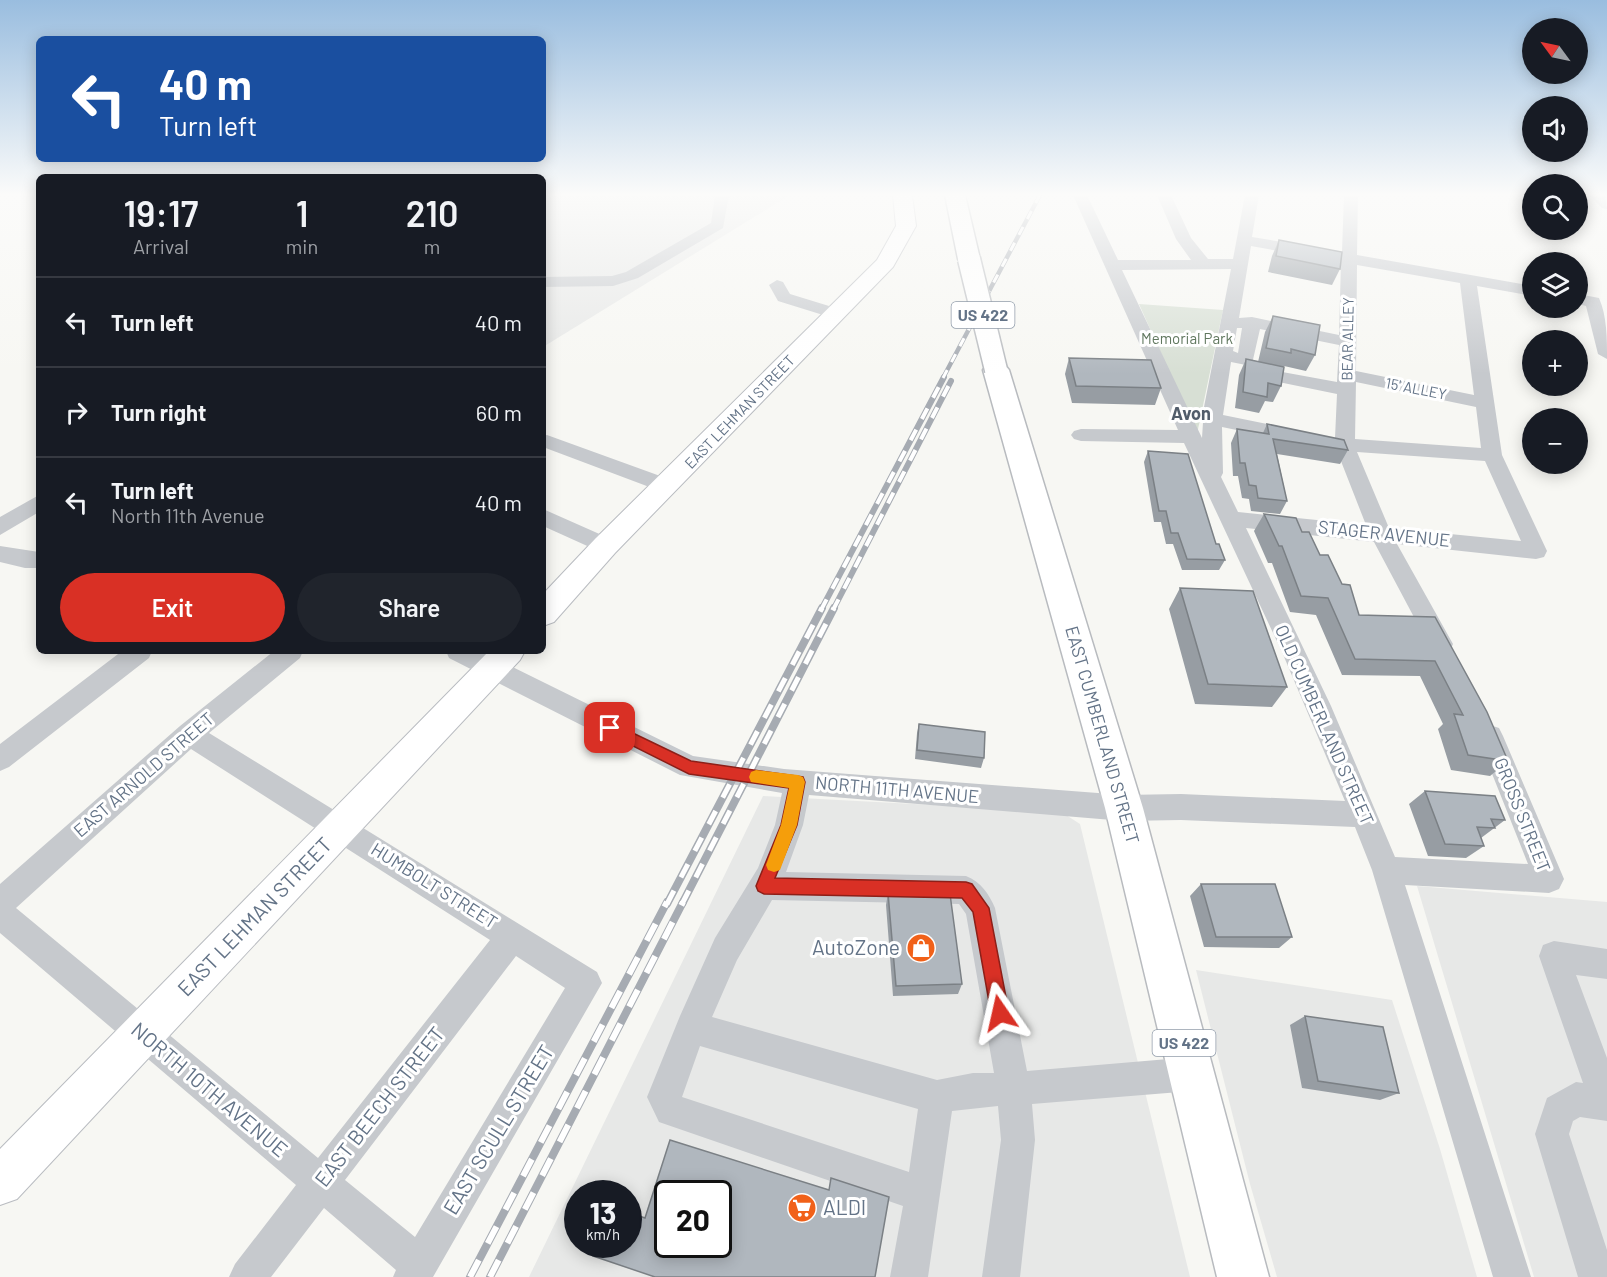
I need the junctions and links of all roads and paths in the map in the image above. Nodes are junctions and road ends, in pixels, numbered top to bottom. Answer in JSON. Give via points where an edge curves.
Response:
{"nodes":[{"id":1,"x":667,"y":255,"type":"edge"},
{"id":2,"x":891,"y":255,"type":"edge"},
{"id":3,"x":968,"y":255,"type":"edge"},
{"id":4,"x":1107,"y":255,"type":"edge"},
{"id":5,"x":1196,"y":255,"type":"edge"},
{"id":6,"x":1243,"y":255,"type":"edge"},
{"id":7,"x":1329,"y":255,"type":"edge"},
{"id":8,"x":1349,"y":255,"type":"edge"},
{"id":9,"x":1349,"y":258,"type":"junction"},
{"id":10,"x":1202,"y":263,"type":"junction"},
{"id":11,"x":1241,"y":264,"type":"junction"},
{"id":12,"x":1112,"y":265,"type":"junction"},
{"id":13,"x":1468,"y":280,"type":"junction"},
{"id":14,"x":546,"y":282,"type":"edge"},
{"id":15,"x":777,"y":285,"type":"dead end"},
{"id":16,"x":1522,"y":289,"type":"edge"},
{"id":17,"x":1588,"y":305,"type":"edge"},
{"id":18,"x":836,"y":314,"type":"junction"},
{"id":19,"x":1252,"y":322,"type":"junction"},
{"id":20,"x":1231,"y":323,"type":"junction"},
{"id":21,"x":1348,"y":342,"type":"junction"},
{"id":22,"x":1607,"y":354,"type":"edge"},
{"id":23,"x":1225,"y":355,"type":"junction"},
{"id":24,"x":1246,"y":360,"type":"junction"},
{"id":25,"x":1347,"y":383,"type":"junction"},
{"id":26,"x":1486,"y":404,"type":"junction"},
{"id":27,"x":1213,"y":419,"type":"junction"},
{"id":28,"x":1081,"y":435,"type":"dead end"},
{"id":29,"x":1191,"y":437,"type":"junction"},
{"id":30,"x":547,"y":441,"type":"dead end"},
{"id":31,"x":1345,"y":446,"type":"junction"},
{"id":32,"x":1492,"y":455,"type":"junction"},
{"id":33,"x":1214,"y":484,"type":"junction"},
{"id":34,"x":668,"y":486,"type":"junction"},
{"id":35,"x":36,"y":504,"type":"edge"},
{"id":36,"x":546,"y":518,"type":"edge"},
{"id":37,"x":1232,"y":519,"type":"junction"},
{"id":38,"x":0,"y":527,"type":"edge"},
{"id":39,"x":1380,"y":533,"type":"junction"},
{"id":40,"x":605,"y":546,"type":"junction"},
{"id":41,"x":0,"y":554,"type":"edge"},
{"id":42,"x":36,"y":560,"type":"edge"},
{"id":43,"x":546,"y":611,"type":"edge"},
{"id":44,"x":134,"y":654,"type":"edge"},
{"id":45,"x":287,"y":654,"type":"edge"},
{"id":46,"x":472,"y":654,"type":"edge"},
{"id":47,"x":500,"y":660,"type":"edge"},
{"id":48,"x":1451,"y":663,"type":"edge"},
{"id":49,"x":1479,"y":713,"type":"edge"},
{"id":50,"x":189,"y":734,"type":"junction"},
{"id":51,"x":0,"y":759,"type":"edge"},
{"id":52,"x":798,"y":782,"type":"junction"},
{"id":53,"x":1124,"y":808,"type":"junction"},
{"id":54,"x":1365,"y":815,"type":"junction"},
{"id":55,"x":341,"y":828,"type":"junction"},
{"id":56,"x":1386,"y":870,"type":"junction"},
{"id":57,"x":764,"y":886,"type":"junction"},
{"id":58,"x":0,"y":903,"type":"edge"},
{"id":59,"x":0,"y":914,"type":"edge"},
{"id":60,"x":512,"y":936,"type":"junction"},
{"id":61,"x":1607,"y":964,"type":"edge"},
{"id":62,"x":586,"y":983,"type":"joint"},
{"id":63,"x":691,"y":1028,"type":"junction"},
{"id":64,"x":142,"y":1034,"type":"junction"},
{"id":65,"x":1192,"y":1074,"type":"junction"},
{"id":66,"x":1014,"y":1089,"type":"junction"},
{"id":67,"x":937,"y":1097,"type":"junction"},
{"id":68,"x":1607,"y":1104,"type":"edge"},
{"id":69,"x":0,"y":1182,"type":"edge"},
{"id":70,"x":321,"y":1184,"type":"junction"},
{"id":71,"x":922,"y":1195,"type":"junction"},
{"id":72,"x":415,"y":1271,"type":"edge"},
{"id":73,"x":248,"y":1277,"type":"edge"},
{"id":74,"x":909,"y":1277,"type":"edge"},
{"id":75,"x":1001,"y":1277,"type":"edge"},
{"id":76,"x":1243,"y":1277,"type":"edge"},
{"id":77,"x":1512,"y":1277,"type":"edge"},
{"id":78,"x":1597,"y":1277,"type":"edge"}],
"edges":[{"from":1,"to":14,"type":"street","via":[[613,281]]},
{"from":2,"to":18,"type":"main road","name":"EAST LEHMAN STREET"},
{"from":3,"to":53,"type":"highway","name":"EAST CUMBERLAND STREET","number":"US 422","bridge":true,"via":[[996,370]]},
{"from":4,"to":12,"type":"street","name":"OLD CUMBERLAND STREET"},
{"from":5,"to":10,"type":"street"},
{"from":6,"to":11,"type":"street"},
{"from":7,"to":9,"type":"street"},
{"from":8,"to":9,"type":"street","name":"BEAR ALLEY"},
{"from":9,"to":13,"type":"street"},
{"from":9,"to":21,"type":"street","name":"BEAR ALLEY"},
{"from":10,"to":11,"type":"street"},
{"from":10,"to":12,"type":"street"},
{"from":11,"to":20,"type":"street"},
{"from":12,"to":29,"type":"street","name":"OLD CUMBERLAND STREET"},
{"from":13,"to":16,"type":"street"},
{"from":13,"to":26,"type":"street"},
{"from":15,"to":18,"type":"street","via":[[784,297]]},
{"from":17,"to":22,"type":"street"},
{"from":18,"to":34,"type":"main road","name":"EAST LEHMAN STREET"},
{"from":19,"to":20,"type":"street"},
{"from":19,"to":21,"type":"street"},
{"from":19,"to":24,"type":"street"},
{"from":20,"to":23,"type":"street"},
{"from":21,"to":25,"type":"street","name":"BEAR ALLEY"},
{"from":23,"to":24,"type":"street"},
{"from":23,"to":27,"type":"street"},
{"from":24,"to":25,"type":"street","name":"15' ALLEY","via":[[1246,370]]},
{"from":25,"to":26,"type":"street","name":"15' ALLEY"},
{"from":25,"to":31,"type":"street","name":"BEAR ALLEY"},
{"from":26,"to":32,"type":"street"},
{"from":27,"to":31,"type":"street"},
{"from":27,"to":33,"type":"street"},
{"from":28,"to":29,"type":"street"},
{"from":29,"to":33,"type":"street","name":"OLD CUMBERLAND STREET"},
{"from":30,"to":34,"type":"street"},
{"from":31,"to":32,"type":"street"},
{"from":31,"to":39,"type":"street"},
{"from":32,"to":39,"type":"street","name":"STAGER AVENUE","via":[[1536,551]]},
{"from":33,"to":37,"type":"street","name":"OLD CUMBERLAND STREET"},
{"from":34,"to":40,"type":"main road","name":"EAST LEHMAN STREET"},
{"from":35,"to":38,"type":"street"},
{"from":36,"to":40,"type":"street"},
{"from":37,"to":39,"type":"street","name":"STAGER AVENUE"},
{"from":37,"to":54,"type":"street","name":"OLD CUMBERLAND STREET"},
{"from":39,"to":48,"type":"street"},
{"from":40,"to":43,"type":"main road","name":"EAST LEHMAN STREET"},
{"from":41,"to":42,"type":"street"},
{"from":44,"to":51,"type":"street"},
{"from":45,"to":50,"type":"street","name":"EAST ARNOLD STREET"},
{"from":46,"to":47,"type":"street","name":"NORTH 11TH AVENUE"},
{"from":47,"to":52,"type":"street","name":"NORTH 11TH AVENUE","via":[[689,767]]},
{"from":47,"to":55,"type":"main road","name":"EAST LEHMAN STREET"},
{"from":49,"to":56,"type":"street","name":"GROSS STREET","via":[[1549,879]]},
{"from":50,"to":55,"type":"street","name":"HUMBOLT STREET"},
{"from":50,"to":58,"type":"street","name":"EAST ARNOLD STREET"},
{"from":52,"to":53,"type":"street","name":"NORTH 11TH AVENUE"},
{"from":52,"to":57,"type":"street","via":[[789,825]]},
{"from":53,"to":54,"type":"street","name":"NORTH 11TH AVENUE"},
{"from":53,"to":65,"type":"highway","name":"EAST CUMBERLAND STREET","number":"US 422"},
{"from":54,"to":56,"type":"street","name":"OLD CUMBERLAND STREET"},
{"from":55,"to":60,"type":"street","name":"HUMBOLT STREET"},
{"from":55,"to":64,"type":"main road","name":"EAST LEHMAN STREET"},
{"from":56,"to":77,"type":"street","name":"OLD CUMBERLAND STREET"},
{"from":57,"to":63,"type":"street","via":[[726,949]]},
{"from":57,"to":66,"type":"street","via":[[966,890],[980,908]]},
{"from":59,"to":64,"type":"street","name":"NORTH 10TH AVENUE"},
{"from":60,"to":62,"type":"street","name":"HUMBOLT STREET"},
{"from":60,"to":70,"type":"street","name":"EAST BEECH STREET"},
{"from":61,"to":68,"type":"street","via":[[1554,956]]},
{"from":62,"to":72,"type":"street","name":"EAST SCULL STREET"},
{"from":63,"to":67,"type":"street"},
{"from":63,"to":71,"type":"street","via":[[664,1097],[671,1110]]},
{"from":64,"to":69,"type":"main road","name":"EAST LEHMAN STREET"},
{"from":64,"to":70,"type":"street","name":"NORTH 10TH AVENUE"},
{"from":65,"to":66,"type":"street"},
{"from":65,"to":76,"type":"highway","name":"EAST CUMBERLAND STREET","number":"US 422"},
{"from":66,"to":67,"type":"street","via":[[973,1090]]},
{"from":66,"to":75,"type":"street","via":[[1018,1140]]},
{"from":67,"to":71,"type":"street"},
{"from":68,"to":78,"type":"street","via":[[1576,1099],[1558,1110],[1552,1134]]},
{"from":70,"to":72,"type":"street","name":"NORTH 10TH AVENUE"},
{"from":70,"to":73,"type":"street","name":"EAST BEECH STREET"},
{"from":71,"to":74,"type":"street"}]}
